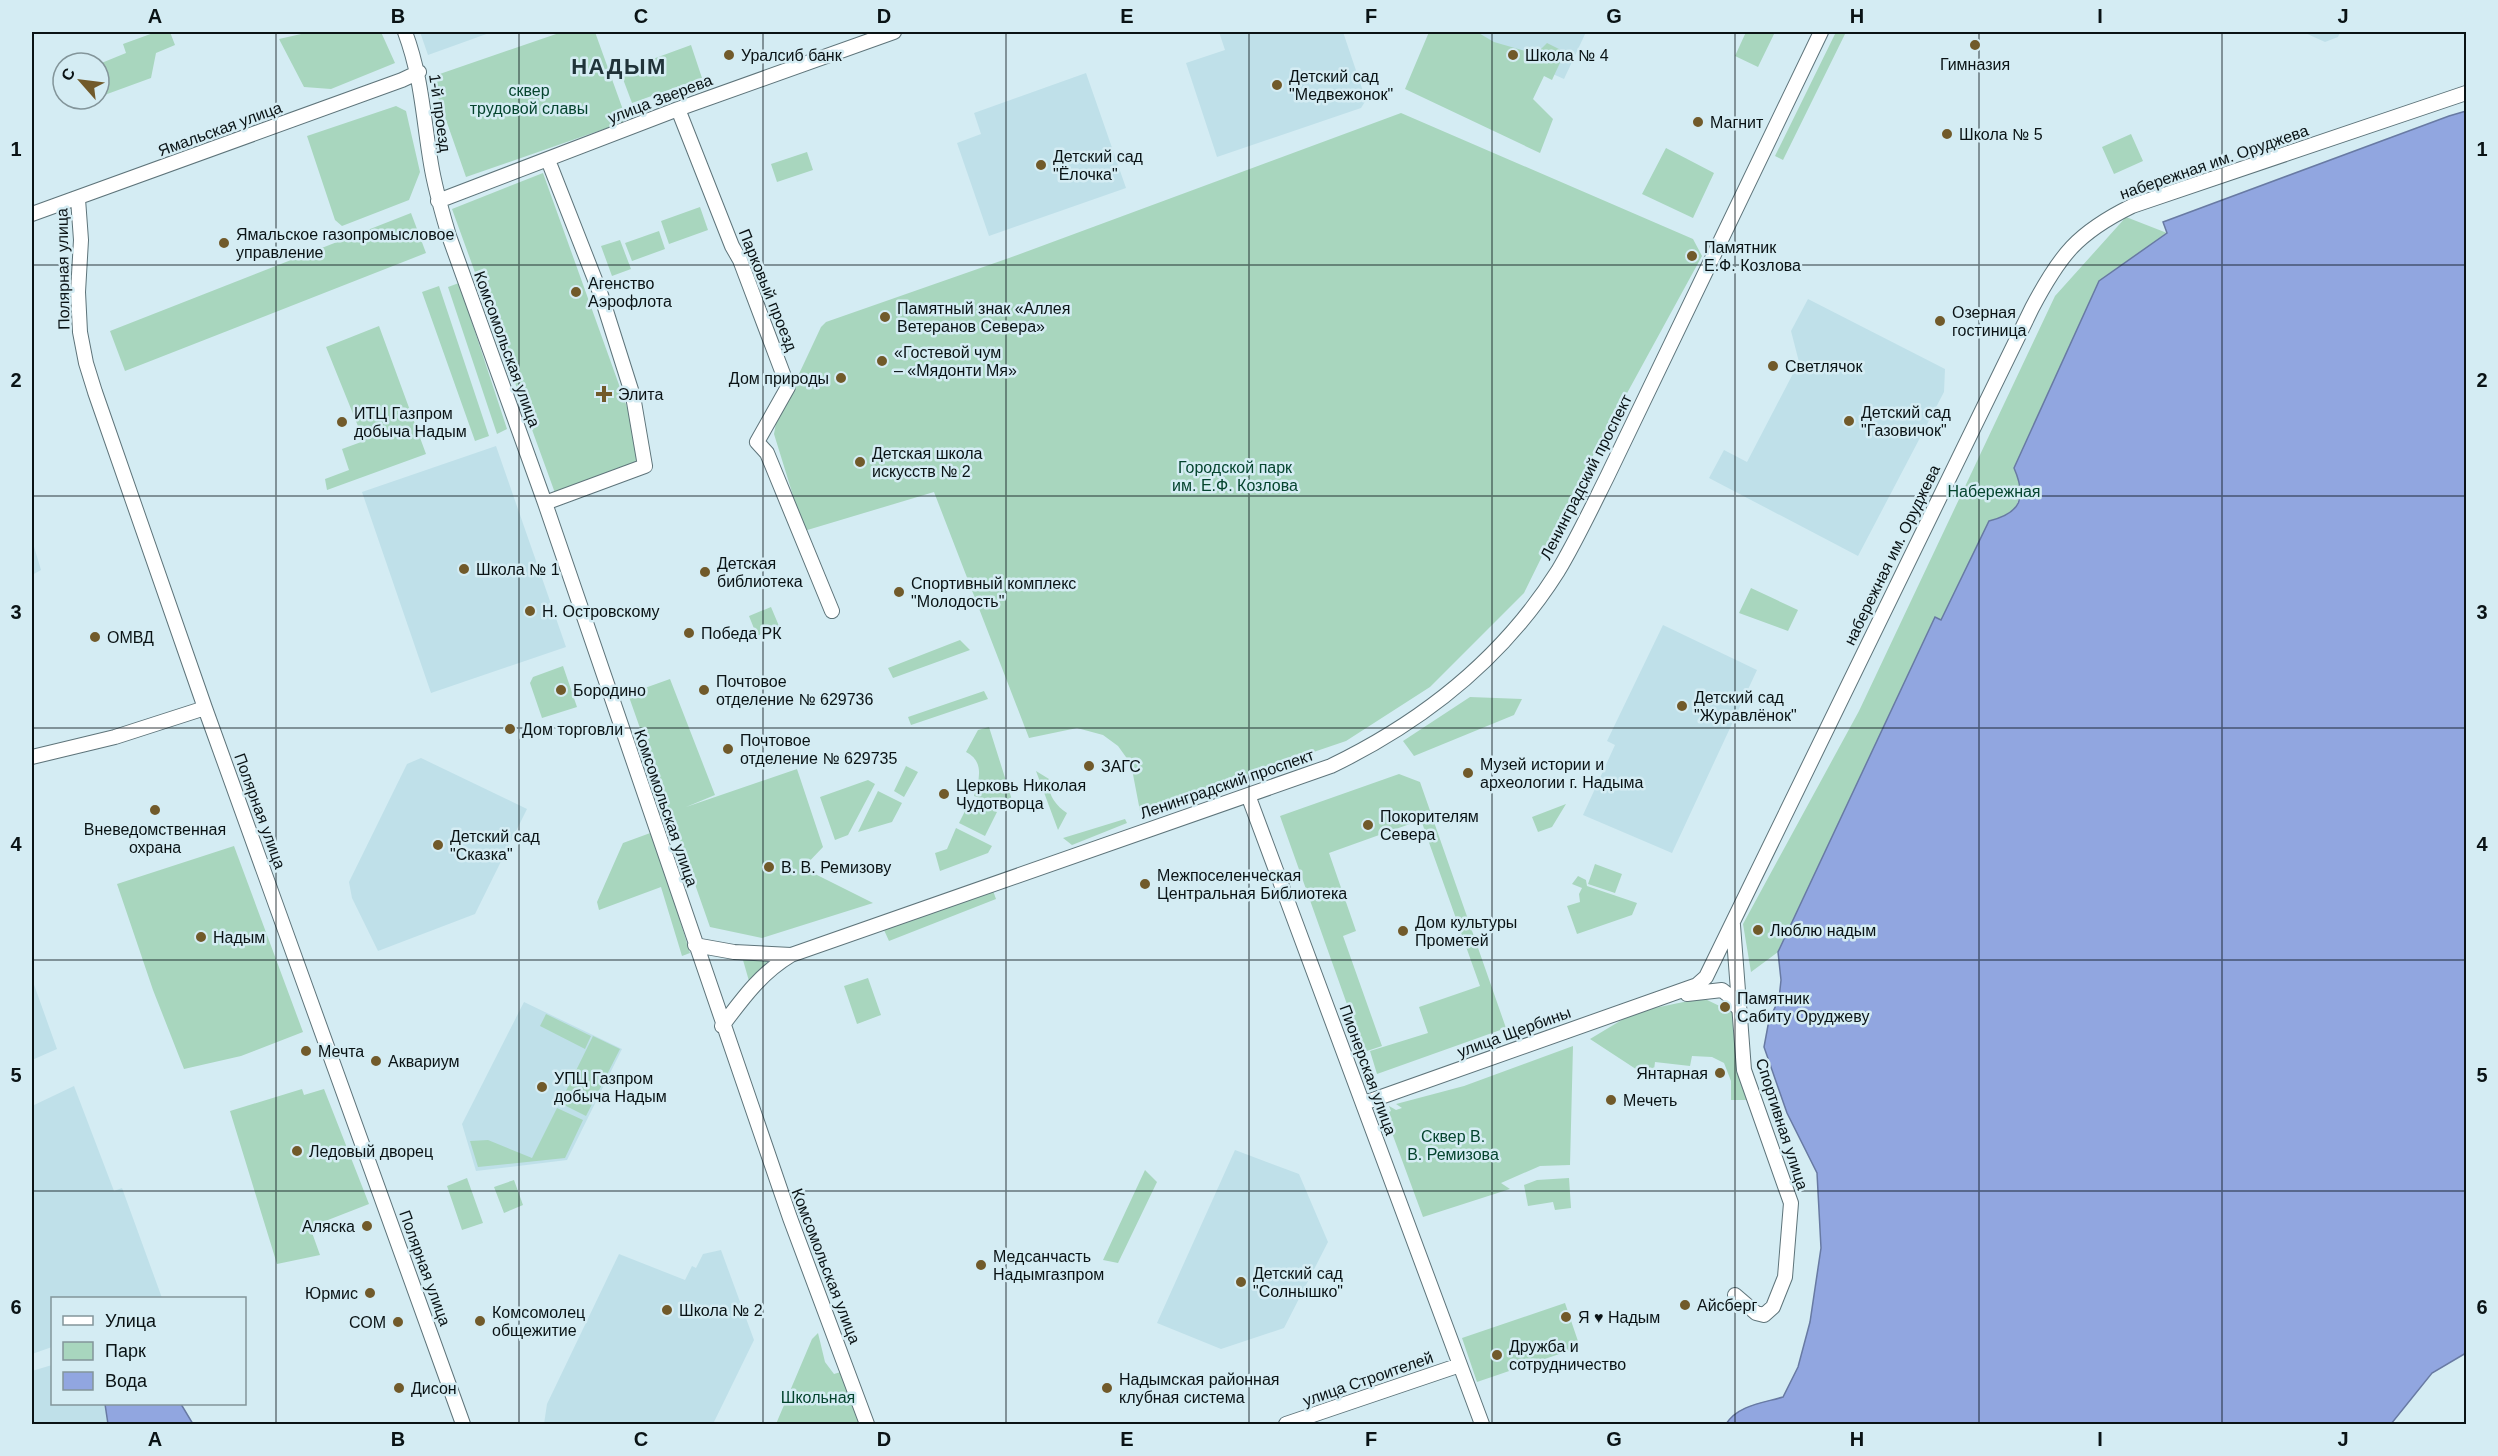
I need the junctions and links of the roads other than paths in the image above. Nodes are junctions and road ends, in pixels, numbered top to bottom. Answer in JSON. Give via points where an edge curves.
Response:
{"nodes":[{"id":1,"x":405,"y":32,"type":"edge"},
{"id":2,"x":894,"y":32,"type":"edge"},
{"id":3,"x":1821,"y":32,"type":"edge"},
{"id":4,"x":418,"y":72,"type":"junction"},
{"id":5,"x":2466,"y":93,"type":"edge"},
{"id":6,"x":678,"y":109,"type":"junction"},
{"id":7,"x":548,"y":160,"type":"junction"},
{"id":8,"x":78,"y":199,"type":"junction"},
{"id":9,"x":438,"y":201,"type":"junction"},
{"id":10,"x":32,"y":214,"type":"edge"},
{"id":11,"x":545,"y":503,"type":"junction"},
{"id":12,"x":832,"y":611,"type":"dead end"},
{"id":13,"x":205,"y":708,"type":"junction"},
{"id":14,"x":32,"y":757,"type":"edge"},
{"id":15,"x":1248,"y":795,"type":"junction"},
{"id":16,"x":1732,"y":924,"type":"junction"},
{"id":17,"x":695,"y":945,"type":"junction"},
{"id":18,"x":1718,"y":954,"type":"junction"},
{"id":19,"x":790,"y":955,"type":"junction"},
{"id":20,"x":1737,"y":989,"type":"junction"},
{"id":21,"x":1676,"y":992,"type":"junction"},
{"id":22,"x":1738,"y":1008,"type":"junction"},
{"id":23,"x":722,"y":1026,"type":"junction"},
{"id":24,"x":1364,"y":1103,"type":"junction"},
{"id":25,"x":1735,"y":1295,"type":"dead end"},
{"id":26,"x":1460,"y":1365,"type":"junction"},
{"id":27,"x":463,"y":1425,"type":"edge"},
{"id":28,"x":867,"y":1425,"type":"edge"},
{"id":29,"x":1286,"y":1425,"type":"edge"},
{"id":30,"x":1482,"y":1425,"type":"edge"}],
"edges":[{"from":1,"to":4,"type":"street","name":"1-й проезд"},
{"from":2,"to":6,"type":"street","name":"улица Зверева"},
{"from":3,"to":15,"type":"street","name":"Ленинградский проспект","via":[[1598,496],[1541,596],[1489,656],[1432,707],[1331,766]]},
{"from":4,"to":8,"type":"street","name":"Ямальская улица"},
{"from":4,"to":9,"type":"street","name":"1-й проезд"},
{"from":5,"to":16,"type":"street","name":"набережная им. Оруджева","via":[[2133,206],[2101,222],[2069,248],[2032,308]]},
{"from":6,"to":7,"type":"street","name":"улица Зверева"},
{"from":6,"to":12,"type":"street","name":"Парковый проезд","via":[[788,387],[757,442],[767,453]]},
{"from":7,"to":9,"type":"street","name":"улица Зверева"},
{"from":7,"to":11,"type":"street","via":[[601,295],[633,396],[645,466]]},
{"from":8,"to":10,"type":"street","name":"Ямальская улица"},
{"from":8,"to":13,"type":"street","name":"Полярная улица","via":[[78,292],[86,363]]},
{"from":9,"to":11,"type":"street","name":"Комсомольская улица"},
{"from":11,"to":17,"type":"street","name":"Комсомольская улица"},
{"from":13,"to":14,"type":"street","via":[[115,737]]},
{"from":13,"to":27,"type":"street","name":"Полярная улица"},
{"from":15,"to":19,"type":"street","name":"Ленинградский проспект"},
{"from":15,"to":24,"type":"street","name":"Пионерская улица"},
{"from":16,"to":18,"type":"street","name":"набережная им. Оруджева"},
{"from":16,"to":20,"type":"street"},
{"from":17,"to":19,"type":"street"},
{"from":17,"to":23,"type":"street","name":"Комсомольская улица"},
{"from":18,"to":20,"type":"street","via":[[1730,969]]},
{"from":18,"to":21,"type":"street","name":"набережная им. Оруджева","via":[[1702,982]]},
{"from":19,"to":23,"type":"street","via":[[759,979]]},
{"from":20,"to":22,"type":"street"},
{"from":21,"to":22,"type":"street","via":[[1722,990]]},
{"from":21,"to":24,"type":"street","name":"улица Щербины"},
{"from":22,"to":25,"type":"street","name":"Спортивная улица","via":[[1744,1070],[1791,1203],[1785,1277],[1773,1307],[1764,1315],[1756,1313]]},
{"from":23,"to":28,"type":"street","name":"Комсомольская улица"},
{"from":24,"to":26,"type":"street","name":"Пионерская улица"},
{"from":26,"to":29,"type":"street","name":"улица Строителей"},
{"from":26,"to":30,"type":"street","name":"Пионерская улица"}]}
